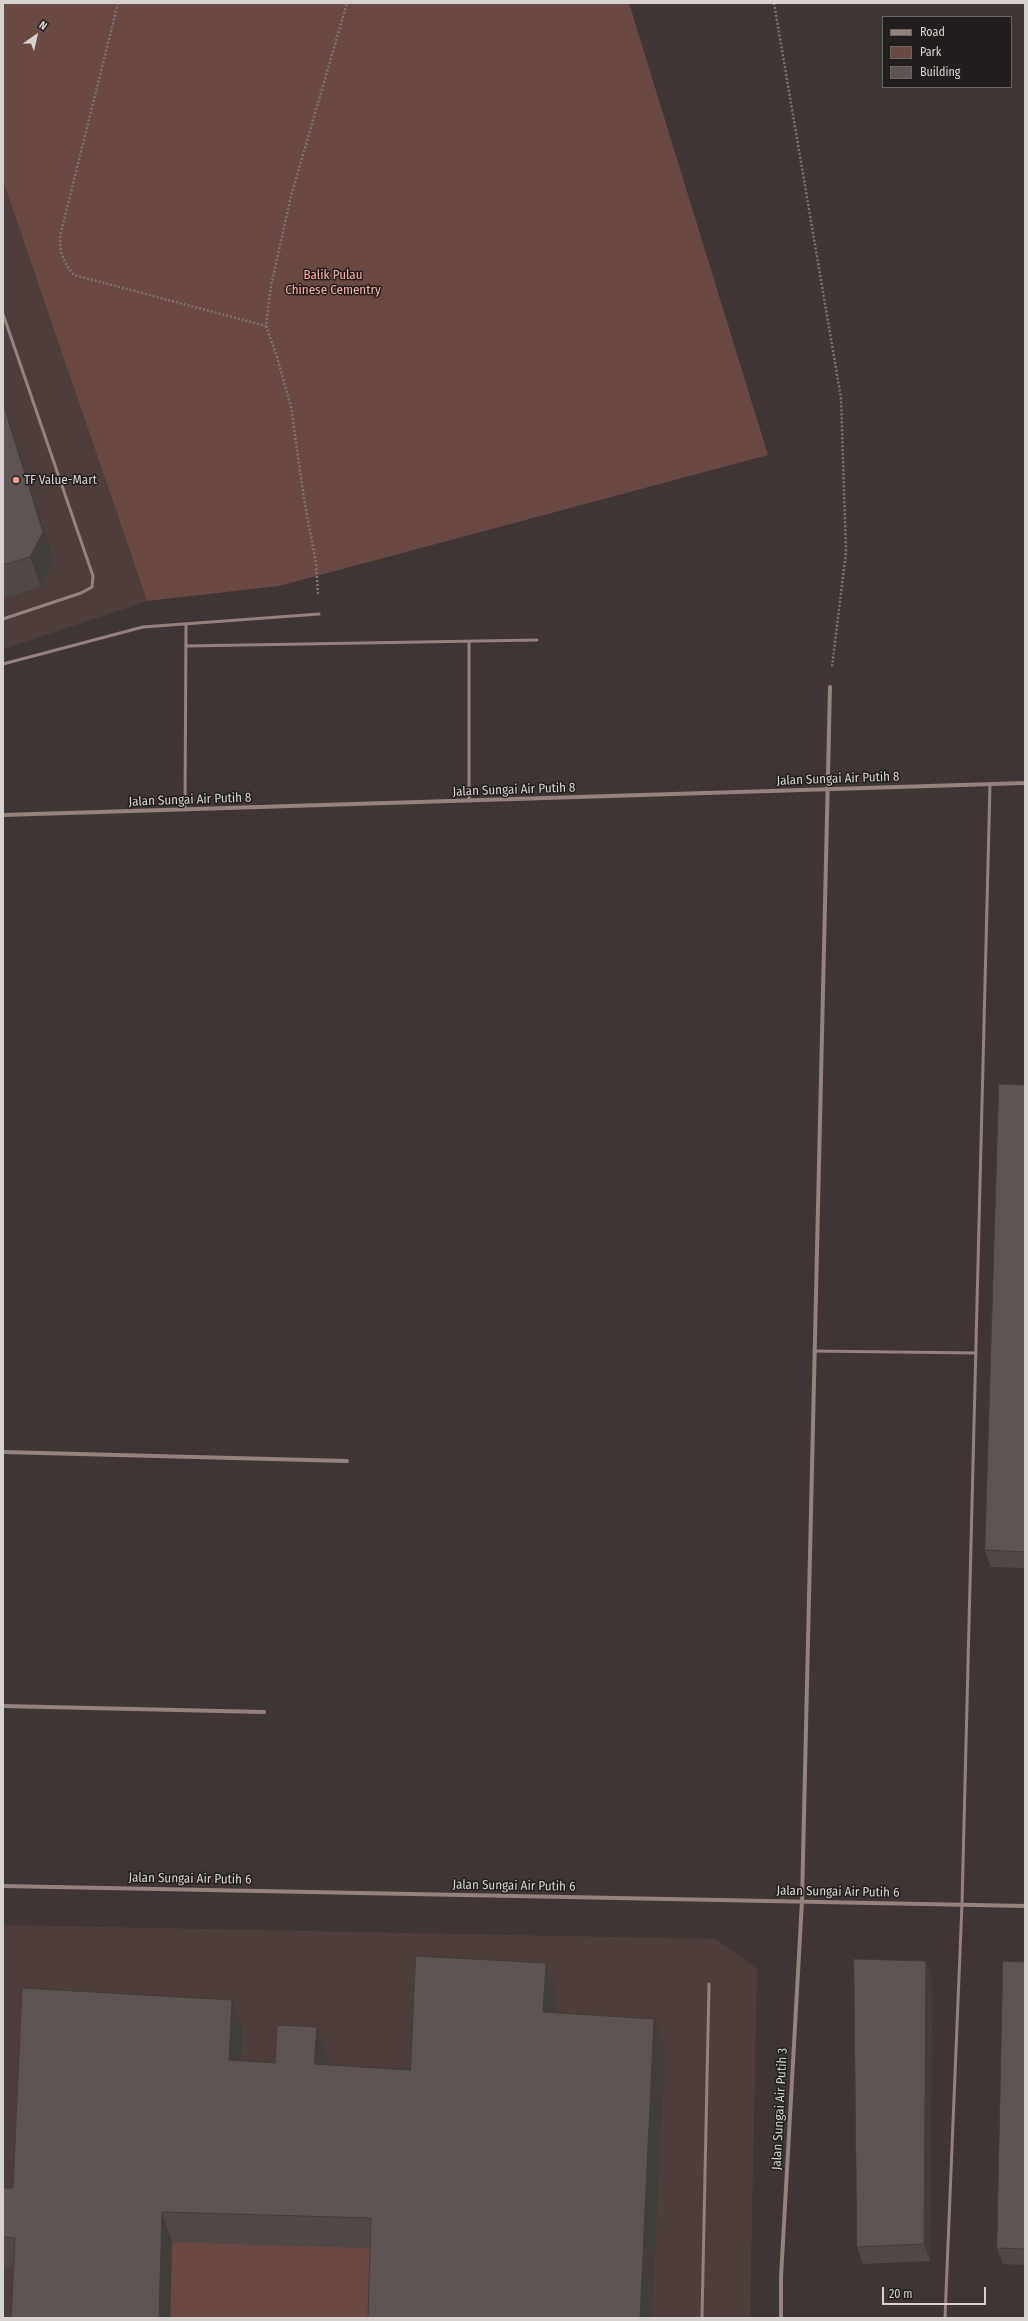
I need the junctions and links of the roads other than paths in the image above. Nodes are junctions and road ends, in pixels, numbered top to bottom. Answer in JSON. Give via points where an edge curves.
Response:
{"nodes":[{"id":1,"x":3,"y":314,"type":"edge"},
{"id":2,"x":320,"y":614,"type":"road end"},
{"id":3,"x":3,"y":619,"type":"edge"},
{"id":4,"x":186,"y":624,"type":"junction"},
{"id":5,"x":537,"y":640,"type":"dead end"},
{"id":6,"x":469,"y":641,"type":"junction"},
{"id":7,"x":186,"y":646,"type":"junction"},
{"id":8,"x":3,"y":664,"type":"edge"},
{"id":9,"x":830,"y":687,"type":"road end"},
{"id":10,"x":1025,"y":783,"type":"edge"},
{"id":11,"x":990,"y":784,"type":"junction"},
{"id":12,"x":827,"y":790,"type":"junction"},
{"id":13,"x":469,"y":802,"type":"junction"},
{"id":14,"x":185,"y":811,"type":"junction"},
{"id":15,"x":3,"y":815,"type":"edge"},
{"id":16,"x":814,"y":1352,"type":"junction"},
{"id":17,"x":976,"y":1352,"type":"junction"},
{"id":18,"x":3,"y":1452,"type":"edge"},
{"id":19,"x":347,"y":1461,"type":"dead end"},
{"id":20,"x":3,"y":1706,"type":"edge"},
{"id":21,"x":264,"y":1712,"type":"dead end"},
{"id":22,"x":3,"y":1886,"type":"edge"},
{"id":23,"x":802,"y":1901,"type":"junction"},
{"id":24,"x":962,"y":1904,"type":"junction"},
{"id":25,"x":1025,"y":1906,"type":"edge"},
{"id":26,"x":709,"y":1984,"type":"dead end"},
{"id":27,"x":702,"y":2318,"type":"edge"},
{"id":28,"x":781,"y":2318,"type":"edge"},
{"id":29,"x":944,"y":2318,"type":"edge"}],
"edges":[{"from":1,"to":3,"type":"lane","via":[[93,576],[92,587],[82,593]]},
{"from":2,"to":4,"type":"lane"},
{"from":4,"to":7,"type":"lane"},
{"from":4,"to":8,"type":"lane","via":[[143,626]]},
{"from":5,"to":6,"type":"lane"},
{"from":6,"to":7,"type":"lane"},
{"from":6,"to":13,"type":"lane"},
{"from":7,"to":14,"type":"lane"},
{"from":9,"to":12,"type":"street","name":"Jalan Sungai Air Putih 3"},
{"from":10,"to":11,"type":"street","name":"Jalan Sungai Air Putih 8"},
{"from":11,"to":12,"type":"street","name":"Jalan Sungai Air Putih 8"},
{"from":11,"to":17,"type":"lane"},
{"from":12,"to":13,"type":"street","name":"Jalan Sungai Air Putih 8"},
{"from":12,"to":16,"type":"street","name":"Jalan Sungai Air Putih 3"},
{"from":13,"to":14,"type":"street","name":"Jalan Sungai Air Putih 8"},
{"from":14,"to":15,"type":"street","name":"Jalan Sungai Air Putih 8"},
{"from":16,"to":17,"type":"lane"},
{"from":16,"to":23,"type":"street","name":"Jalan Sungai Air Putih 3"},
{"from":17,"to":24,"type":"lane"},
{"from":18,"to":19,"type":"street"},
{"from":20,"to":21,"type":"street"},
{"from":22,"to":23,"type":"street","name":"Jalan Sungai Air Putih 6"},
{"from":23,"to":24,"type":"street","name":"Jalan Sungai Air Putih 6"},
{"from":23,"to":28,"type":"street","name":"Jalan Sungai Air Putih 3","via":[[780,2277]]},
{"from":24,"to":25,"type":"street","name":"Jalan Sungai Air Putih 6"},
{"from":24,"to":29,"type":"lane"},
{"from":26,"to":27,"type":"lane"}]}
